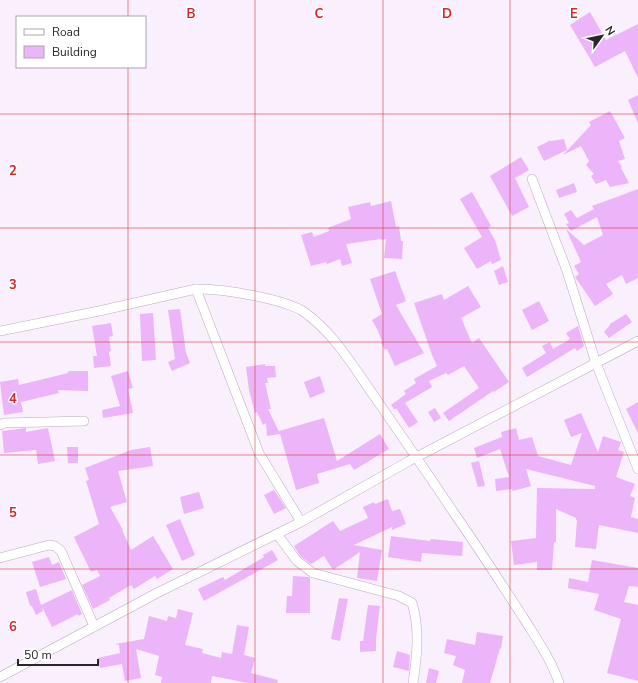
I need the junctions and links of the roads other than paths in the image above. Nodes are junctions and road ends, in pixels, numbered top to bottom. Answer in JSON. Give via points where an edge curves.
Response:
{"nodes":[{"id":1,"x":532,"y":179,"type":"dead end"},
{"id":2,"x":196,"y":289,"type":"junction"},
{"id":3,"x":0,"y":331,"type":"edge"},
{"id":4,"x":638,"y":341,"type":"edge"},
{"id":5,"x":596,"y":363,"type":"junction"},
{"id":6,"x":84,"y":420,"type":"dead end"},
{"id":7,"x":0,"y":425,"type":"edge"},
{"id":8,"x":417,"y":457,"type":"junction"},
{"id":9,"x":638,"y":469,"type":"edge"},
{"id":10,"x":301,"y":522,"type":"junction"},
{"id":11,"x":278,"y":534,"type":"junction"},
{"id":12,"x":0,"y":558,"type":"edge"},
{"id":13,"x":94,"y":626,"type":"junction"},
{"id":14,"x":0,"y":676,"type":"edge"},
{"id":15,"x":413,"y":683,"type":"edge"},
{"id":16,"x":559,"y":683,"type":"edge"}],
"edges":[{"from":1,"to":5,"type":"street","via":[[567,271]]},
{"from":2,"to":3,"type":"street"},
{"from":2,"to":8,"type":"street","via":[[235,292],[287,304],[304,312],[328,333]]},
{"from":2,"to":10,"type":"street","via":[[259,453]]},
{"from":4,"to":5,"type":"street"},
{"from":5,"to":8,"type":"street"},
{"from":5,"to":9,"type":"street"},
{"from":6,"to":7,"type":"street"},
{"from":8,"to":10,"type":"street"},
{"from":8,"to":16,"type":"street","via":[[526,621],[550,660]]},
{"from":10,"to":11,"type":"street"},
{"from":11,"to":13,"type":"street"},
{"from":11,"to":15,"type":"street","via":[[297,561],[313,573],[399,596],[412,603],[416,617],[417,662]]},
{"from":12,"to":13,"type":"street","via":[[50,545],[55,546],[61,551]]},
{"from":13,"to":14,"type":"street"}]}
